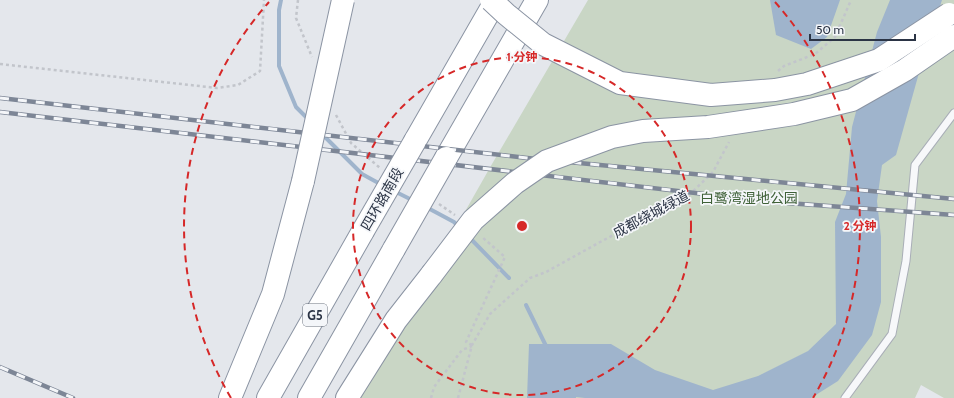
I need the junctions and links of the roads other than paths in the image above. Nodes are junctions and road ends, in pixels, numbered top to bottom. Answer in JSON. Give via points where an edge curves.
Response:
{"nodes":[{"id":1,"x":343,"y":0,"type":"edge"},
{"id":2,"x":492,"y":0,"type":"edge"},
{"id":3,"x":496,"y":0,"type":"edge"},
{"id":4,"x":537,"y":0,"type":"edge"},
{"id":5,"x":954,"y":10,"type":"edge"},
{"id":6,"x":954,"y":36,"type":"edge"},
{"id":7,"x":954,"y":113,"type":"edge"},
{"id":8,"x":230,"y":398,"type":"edge"},
{"id":9,"x":268,"y":398,"type":"edge"},
{"id":10,"x":309,"y":398,"type":"edge"},
{"id":11,"x":347,"y":398,"type":"edge"},
{"id":12,"x":845,"y":398,"type":"edge"}],
"edges":[{"from":1,"to":8,"type":"highway","bridge":true,"via":[[303,181],[273,294]]},
{"from":2,"to":5,"type":"highway","bridge":true,"via":[[543,44],[620,83],[712,95],[775,90],[808,84],[879,60]]},
{"from":3,"to":9,"type":"highway","name":"四环路南段","number":"G5","bridge":true},
{"from":4,"to":10,"type":"highway","number":"G5","bridge":true},
{"from":6,"to":11,"type":"highway","bridge":true,"via":[[905,70],[852,100],[786,115],[708,127],[643,131],[618,136],[547,161],[515,183],[473,220],[396,320]]},
{"from":7,"to":12,"type":"lane","via":[[915,165],[906,261],[892,334]]}]}
